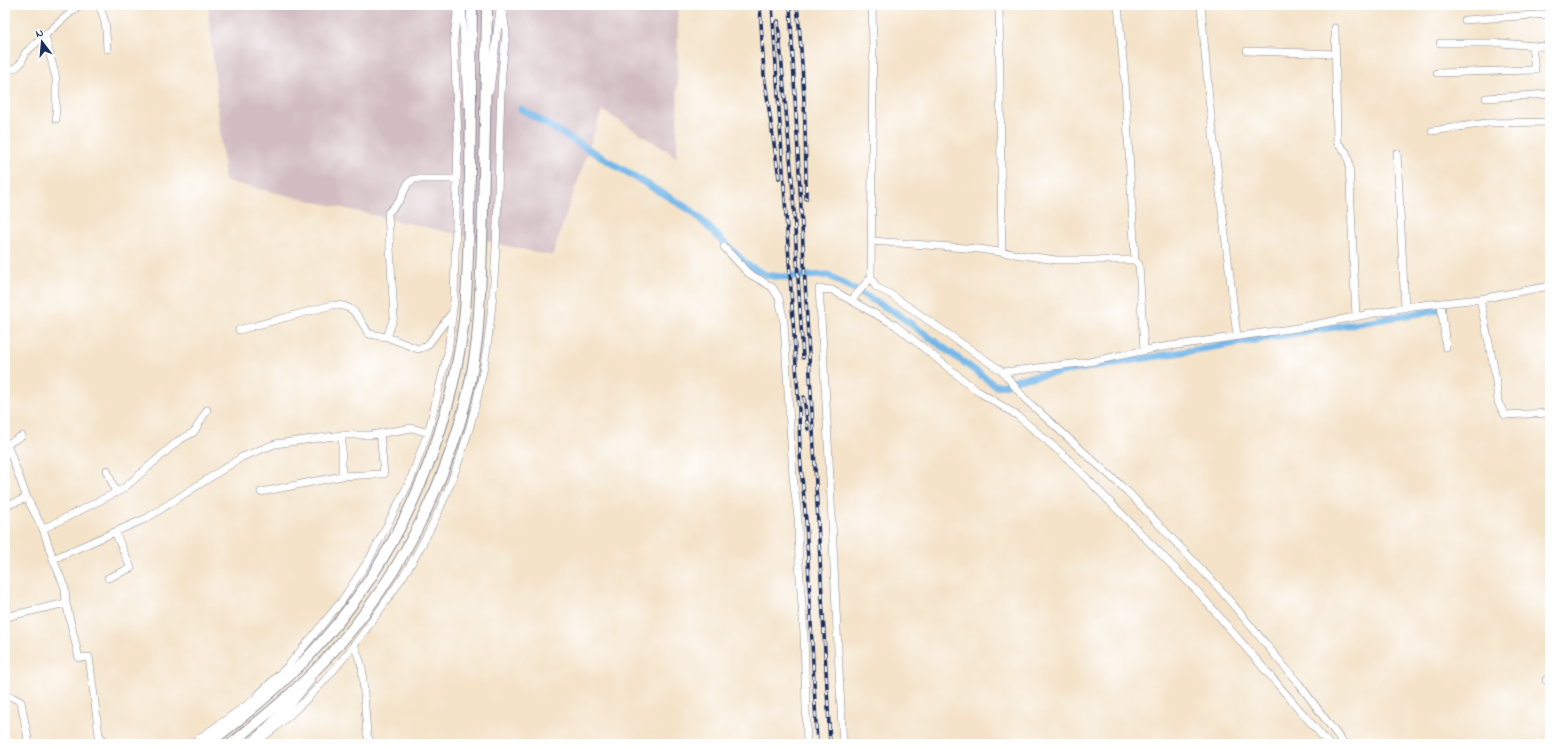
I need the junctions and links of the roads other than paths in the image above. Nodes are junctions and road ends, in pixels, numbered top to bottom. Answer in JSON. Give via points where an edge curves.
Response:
{"nodes":[{"id":1,"x":79,"y":5,"type":"edge"},
{"id":2,"x":98,"y":5,"type":"edge"},
{"id":3,"x":458,"y":5,"type":"edge"},
{"id":4,"x":462,"y":5,"type":"edge"},
{"id":5,"x":472,"y":5,"type":"edge"},
{"id":6,"x":487,"y":5,"type":"edge"},
{"id":7,"x":501,"y":5,"type":"edge"},
{"id":8,"x":872,"y":5,"type":"edge"},
{"id":9,"x":999,"y":5,"type":"edge"},
{"id":10,"x":1118,"y":5,"type":"edge"},
{"id":11,"x":1201,"y":5,"type":"edge"},
{"id":12,"x":1550,"y":14,"type":"edge"},
{"id":13,"x":1465,"y":20,"type":"dead end"},
{"id":14,"x":1335,"y":28,"type":"dead end"},
{"id":15,"x":45,"y":36,"type":"junction"},
{"id":16,"x":1440,"y":43,"type":"dead end"},
{"id":17,"x":1532,"y":46,"type":"junction"},
{"id":18,"x":1550,"y":47,"type":"edge"},
{"id":19,"x":107,"y":49,"type":"dead end"},
{"id":20,"x":1248,"y":51,"type":"dead end"},
{"id":21,"x":1336,"y":54,"type":"junction"},
{"id":22,"x":5,"y":71,"type":"edge"},
{"id":23,"x":1437,"y":73,"type":"dead end"},
{"id":24,"x":1550,"y":94,"type":"edge"},
{"id":25,"x":1486,"y":98,"type":"dead end"},
{"id":26,"x":56,"y":119,"type":"dead end"},
{"id":27,"x":486,"y":120,"type":"junction"},
{"id":28,"x":1550,"y":122,"type":"edge"},
{"id":29,"x":1432,"y":131,"type":"dead end"},
{"id":30,"x":470,"y":146,"type":"junction"},
{"id":31,"x":1397,"y":153,"type":"dead end"},
{"id":32,"x":457,"y":179,"type":"junction"},
{"id":33,"x":872,"y":241,"type":"junction"},
{"id":34,"x":724,"y":247,"type":"dead end"},
{"id":35,"x":1002,"y":252,"type":"junction"},
{"id":36,"x":1135,"y":260,"type":"junction"},
{"id":37,"x":871,"y":277,"type":"junction"},
{"id":38,"x":1550,"y":286,"type":"edge"},
{"id":39,"x":1480,"y":299,"type":"junction"},
{"id":40,"x":852,"y":300,"type":"junction"},
{"id":41,"x":1441,"y":303,"type":"junction"},
{"id":42,"x":1405,"y":308,"type":"junction"},
{"id":43,"x":453,"y":312,"type":"junction"},
{"id":44,"x":1356,"y":317,"type":"junction"},
{"id":45,"x":239,"y":330,"type":"dead end"},
{"id":46,"x":1237,"y":336,"type":"junction"},
{"id":47,"x":387,"y":337,"type":"junction"},
{"id":48,"x":1446,"y":347,"type":"dead end"},
{"id":49,"x":1144,"y":350,"type":"junction"},
{"id":50,"x":1003,"y":372,"type":"junction"},
{"id":51,"x":208,"y":410,"type":"dead end"},
{"id":52,"x":1550,"y":413,"type":"edge"},
{"id":53,"x":380,"y":433,"type":"junction"},
{"id":54,"x":428,"y":433,"type":"junction"},
{"id":55,"x":342,"y":435,"type":"junction"},
{"id":56,"x":22,"y":436,"type":"dead end"},
{"id":57,"x":107,"y":470,"type":"dead end"},
{"id":58,"x":342,"y":476,"type":"junction"},
{"id":59,"x":262,"y":492,"type":"dead end"},
{"id":60,"x":116,"y":493,"type":"junction"},
{"id":61,"x":27,"y":498,"type":"junction"},
{"id":62,"x":5,"y":506,"type":"edge"},
{"id":63,"x":43,"y":529,"type":"junction"},
{"id":64,"x":115,"y":532,"type":"junction"},
{"id":65,"x":54,"y":558,"type":"junction"},
{"id":66,"x":108,"y":578,"type":"dead end"},
{"id":67,"x":5,"y":593,"type":"edge"},
{"id":68,"x":66,"y":603,"type":"junction"},
{"id":69,"x":6,"y":617,"type":"edge"},
{"id":70,"x":354,"y":644,"type":"junction"},
{"id":71,"x":326,"y":660,"type":"junction"},
{"id":72,"x":286,"y":678,"type":"junction"},
{"id":73,"x":5,"y":697,"type":"edge"},
{"id":74,"x":238,"y":712,"type":"junction"},
{"id":75,"x":468,"y":742,"type":"dead end"},
{"id":76,"x":29,"y":744,"type":"edge"},
{"id":77,"x":107,"y":744,"type":"edge"},
{"id":78,"x":193,"y":744,"type":"edge"},
{"id":79,"x":208,"y":744,"type":"edge"},
{"id":80,"x":231,"y":744,"type":"edge"},
{"id":81,"x":251,"y":744,"type":"edge"},
{"id":82,"x":255,"y":744,"type":"edge"},
{"id":83,"x":371,"y":744,"type":"edge"},
{"id":84,"x":427,"y":744,"type":"edge"},
{"id":85,"x":807,"y":744,"type":"edge"},
{"id":86,"x":843,"y":744,"type":"edge"},
{"id":87,"x":1329,"y":744,"type":"edge"},
{"id":88,"x":1344,"y":744,"type":"edge"}],
"edges":[{"from":1,"to":15,"type":"street"},
{"from":2,"to":19,"type":"street","via":[[106,25]]},
{"from":3,"to":32,"type":"street","via":[[454,38]]},
{"from":4,"to":30,"type":"street"},
{"from":5,"to":30,"type":"highway"},
{"from":6,"to":27,"type":"highway"},
{"from":7,"to":27,"type":"street"},
{"from":7,"to":70,"type":"street","via":[[506,39],[494,273],[487,348],[479,388],[467,438],[431,526],[397,586]]},
{"from":8,"to":33,"type":"street"},
{"from":9,"to":35,"type":"street"},
{"from":10,"to":36,"type":"street"},
{"from":11,"to":46,"type":"street","via":[[1209,99]]},
{"from":12,"to":13,"type":"street"},
{"from":14,"to":21,"type":"street"},
{"from":15,"to":22,"type":"street","via":[[25,54],[22,64]]},
{"from":15,"to":26,"type":"street","via":[[56,78]]},
{"from":16,"to":17,"type":"street"},
{"from":17,"to":18,"type":"street"},
{"from":17,"to":23,"type":"street","via":[[1535,70]]},
{"from":20,"to":21,"type":"street"},
{"from":21,"to":44,"type":"street","via":[[1337,142],[1346,152],[1349,162]]},
{"from":24,"to":25,"type":"street"},
{"from":27,"to":71,"type":"highway","via":[[481,276],[476,340],[456,430],[440,479],[403,554],[371,604]]},
{"from":28,"to":29,"type":"street","via":[[1488,123]]},
{"from":30,"to":72,"type":"highway","via":[[468,276],[462,339],[449,402],[430,460],[408,512],[377,568],[323,641]]},
{"from":31,"to":42,"type":"street"},
{"from":32,"to":43,"type":"street"},
{"from":32,"to":47,"type":"street","via":[[414,179],[408,183],[400,200],[388,213],[394,317]]},
{"from":33,"to":35,"type":"street"},
{"from":33,"to":37,"type":"street"},
{"from":34,"to":85,"type":"street","via":[[748,274],[772,287],[779,298],[784,322],[792,477],[798,517]]},
{"from":35,"to":36,"type":"street","via":[[1056,260]]},
{"from":36,"to":49,"type":"street","via":[[1139,265]]},
{"from":37,"to":40,"type":"street"},
{"from":37,"to":50,"type":"street","via":[[876,286]]},
{"from":38,"to":39,"type":"street"},
{"from":39,"to":41,"type":"street"},
{"from":39,"to":52,"type":"street","via":[[1495,373],[1498,402],[1505,415]]},
{"from":40,"to":86,"type":"street","via":[[832,290],[819,289],[828,406],[834,595]]},
{"from":40,"to":87,"type":"street","via":[[895,325],[976,390],[1018,416],[1066,457],[1198,592]]},
{"from":41,"to":42,"type":"street"},
{"from":41,"to":48,"type":"street"},
{"from":42,"to":44,"type":"street"},
{"from":43,"to":47,"type":"street","via":[[427,346],[418,349]]},
{"from":43,"to":54,"type":"street","via":[[443,374]]},
{"from":44,"to":46,"type":"street"},
{"from":45,"to":47,"type":"street","via":[[342,305],[352,309],[369,334]]},
{"from":46,"to":49,"type":"street"},
{"from":49,"to":50,"type":"street","via":[[1089,362]]},
{"from":50,"to":88,"type":"street","via":[[1015,388],[1051,423],[1128,492],[1218,588],[1299,684]]},
{"from":51,"to":60,"type":"street","via":[[194,432],[178,441]]},
{"from":53,"to":54,"type":"street","via":[[412,428]]},
{"from":53,"to":55,"type":"street"},
{"from":53,"to":58,"type":"street","via":[[384,474]]},
{"from":54,"to":74,"type":"street","via":[[399,506],[357,579],[287,667]]},
{"from":55,"to":58,"type":"street"},
{"from":55,"to":64,"type":"street","via":[[275,444],[242,457],[147,518]]},
{"from":56,"to":61,"type":"street","via":[[8,444]]},
{"from":57,"to":60,"type":"street"},
{"from":58,"to":59,"type":"street"},
{"from":60,"to":63,"type":"street"},
{"from":61,"to":62,"type":"street"},
{"from":61,"to":63,"type":"street"},
{"from":63,"to":65,"type":"street"},
{"from":64,"to":65,"type":"street"},
{"from":64,"to":66,"type":"street","via":[[130,568]]},
{"from":65,"to":68,"type":"street","via":[[65,588]]},
{"from":67,"to":69,"type":"street"},
{"from":68,"to":69,"type":"street"},
{"from":68,"to":77,"type":"street","via":[[79,658],[89,657],[99,735]]},
{"from":70,"to":82,"type":"street","via":[[303,705]]},
{"from":70,"to":83,"type":"street","via":[[362,667],[367,734]]},
{"from":71,"to":80,"type":"highway","via":[[285,699]]},
{"from":71,"to":81,"type":"main road","via":[[288,707]]},
{"from":72,"to":74,"type":"main road"},
{"from":72,"to":79,"type":"highway"},
{"from":73,"to":76,"type":"street","via":[[12,697],[21,702]]},
{"from":74,"to":78,"type":"main road"},
{"from":75,"to":84,"type":"street"}]}
